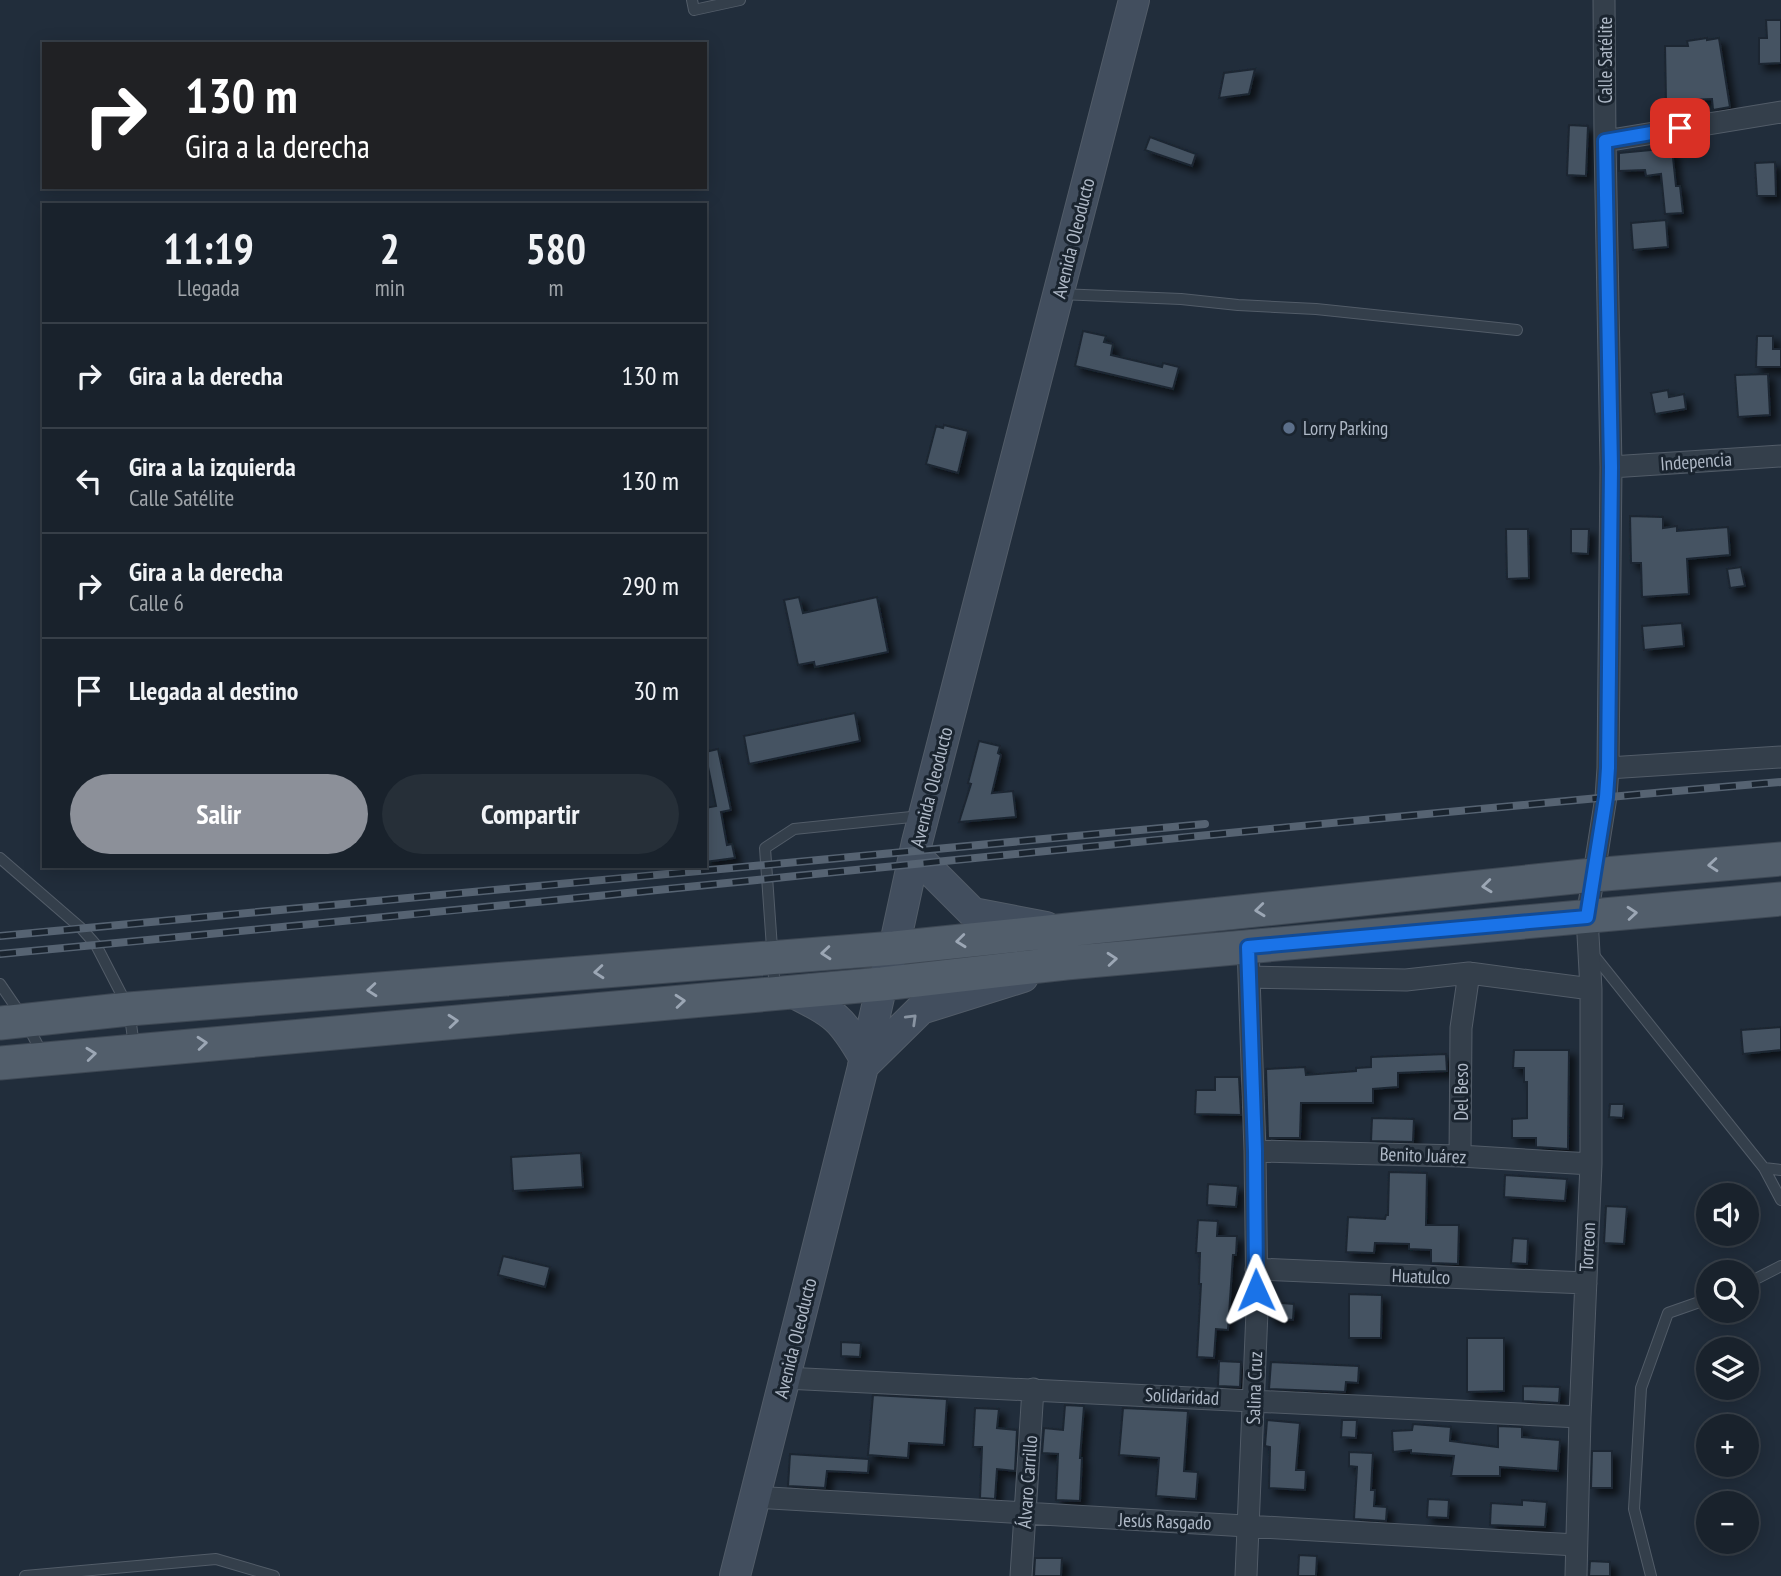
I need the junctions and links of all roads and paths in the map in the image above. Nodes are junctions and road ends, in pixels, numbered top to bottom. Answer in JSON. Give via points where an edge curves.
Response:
{"nodes":[{"id":1,"x":692,"y":0,"type":"edge"},
{"id":2,"x":740,"y":0,"type":"edge"},
{"id":3,"x":1134,"y":0,"type":"edge"},
{"id":4,"x":1604,"y":0,"type":"edge"},
{"id":5,"x":1781,"y":112,"type":"edge"},
{"id":6,"x":1605,"y":141,"type":"junction"},
{"id":7,"x":1058,"y":294,"type":"junction"},
{"id":8,"x":1517,"y":330,"type":"dead end"},
{"id":9,"x":1781,"y":456,"type":"edge"},
{"id":10,"x":1611,"y":467,"type":"junction"},
{"id":11,"x":1781,"y":757,"type":"edge"},
{"id":12,"x":1608,"y":768,"type":"junction"},
{"id":13,"x":924,"y":815,"type":"junction"},
{"id":14,"x":914,"y":854,"type":"junction"},
{"id":15,"x":0,"y":858,"type":"edge"},
{"id":16,"x":1781,"y":859,"type":"edge"},
{"id":17,"x":1593,"y":875,"type":"junction"},
{"id":18,"x":1781,"y":899,"type":"edge"},
{"id":19,"x":1163,"y":920,"type":"junction"},
{"id":20,"x":1063,"y":930,"type":"junction"},
{"id":21,"x":1588,"y":933,"type":"junction"},
{"id":22,"x":894,"y":948,"type":"junction"},
{"id":23,"x":1165,"y":954,"type":"junction"},
{"id":24,"x":772,"y":958,"type":"junction"},
{"id":25,"x":1249,"y":962,"type":"junction"},
{"id":26,"x":1066,"y":963,"type":"junction"},
{"id":27,"x":1469,"y":973,"type":"junction"},
{"id":28,"x":0,"y":984,"type":"edge"},
{"id":29,"x":882,"y":984,"type":"junction"},
{"id":30,"x":1591,"y":989,"type":"junction"},
{"id":31,"x":783,"y":992,"type":"junction"},
{"id":32,"x":129,"y":1009,"type":"junction"},
{"id":33,"x":12,"y":1021,"type":"edge"},
{"id":34,"x":134,"y":1049,"type":"junction"},
{"id":35,"x":45,"y":1059,"type":"junction"},
{"id":36,"x":0,"y":1063,"type":"edge"},
{"id":37,"x":864,"y":1063,"type":"junction"},
{"id":38,"x":1255,"y":1151,"type":"junction"},
{"id":39,"x":1460,"y":1156,"type":"junction"},
{"id":40,"x":1591,"y":1164,"type":"junction"},
{"id":41,"x":1764,"y":1168,"type":"junction"},
{"id":42,"x":1781,"y":1170,"type":"edge"},
{"id":43,"x":1781,"y":1200,"type":"edge"},
{"id":44,"x":1781,"y":1266,"type":"edge"},
{"id":45,"x":1256,"y":1269,"type":"junction"},
{"id":46,"x":1759,"y":1277,"type":"edge"},
{"id":47,"x":1586,"y":1283,"type":"junction"},
{"id":48,"x":1696,"y":1302,"type":"edge"},
{"id":49,"x":785,"y":1378,"type":"junction"},
{"id":50,"x":1033,"y":1389,"type":"junction"},
{"id":51,"x":1254,"y":1400,"type":"junction"},
{"id":52,"x":1580,"y":1417,"type":"junction"},
{"id":53,"x":755,"y":1497,"type":"junction"},
{"id":54,"x":1025,"y":1515,"type":"junction"},
{"id":55,"x":1249,"y":1524,"type":"junction"},
{"id":56,"x":1576,"y":1545,"type":"junction"},
{"id":57,"x":25,"y":1576,"type":"edge"},
{"id":58,"x":274,"y":1576,"type":"edge"},
{"id":59,"x":735,"y":1576,"type":"edge"},
{"id":60,"x":1021,"y":1576,"type":"edge"},
{"id":61,"x":1246,"y":1576,"type":"edge"},
{"id":62,"x":1576,"y":1576,"type":"edge"},
{"id":63,"x":1651,"y":1576,"type":"edge"}],
"edges":[{"from":1,"to":2,"type":"lane","via":[[694,9]]},
{"from":3,"to":7,"type":"main road","name":"Avenida Oleoducto"},
{"from":4,"to":6,"type":"street","name":"Calle Satélite"},
{"from":5,"to":6,"type":"street"},
{"from":6,"to":10,"type":"street","name":"Calle Satélite"},
{"from":7,"to":8,"type":"lane","via":[[1316,309]]},
{"from":7,"to":13,"type":"main road","name":"Avenida Oleoducto"},
{"from":9,"to":10,"type":"street","name":"Indepencia"},
{"from":10,"to":12,"type":"street","name":"Calle Satélite"},
{"from":11,"to":12,"type":"street"},
{"from":12,"to":17,"type":"street","name":"Calle Satélite"},
{"from":13,"to":14,"type":"main road","name":"Avenida Oleoducto"},
{"from":13,"to":24,"type":"lane","via":[[794,829],[765,848]]},
{"from":14,"to":20,"type":"main road","via":[[973,913]]},
{"from":14,"to":22,"type":"main road","name":"Avenida Oleoducto"},
{"from":15,"to":32,"type":"lane","via":[[96,945]]},
{"from":16,"to":17,"type":"main road","one_way":true},
{"from":17,"to":19,"type":"main road","one_way":true},
{"from":17,"to":21,"type":"street","name":"Calle Satélite"},
{"from":21,"to":18,"type":"main road","one_way":true},
{"from":19,"to":20,"type":"main road"},
{"from":19,"to":23,"type":"main road"},
{"from":20,"to":22,"type":"main road","one_way":true},
{"from":21,"to":25,"type":"main road"},
{"from":21,"to":30,"type":"street","name":"Torreon"},
{"from":21,"to":41,"type":"lane"},
{"from":22,"to":24,"type":"main road","one_way":true},
{"from":22,"to":29,"type":"main road","name":"Avenida Oleoducto"},
{"from":23,"to":25,"type":"main road"},
{"from":26,"to":23,"type":"main road","one_way":true},
{"from":24,"to":31,"type":"lane"},
{"from":24,"to":32,"type":"main road","one_way":true},
{"from":25,"to":27,"type":"street","via":[[1406,980]]},
{"from":25,"to":38,"type":"street","name":"Salina Cruz"},
{"from":26,"to":29,"type":"main road"},
{"from":37,"to":26,"type":"main road","one_way":true,"via":[[921,1009]]},
{"from":27,"to":30,"type":"street"},
{"from":27,"to":39,"type":"street","name":"Del Beso","via":[[1461,1028]]},
{"from":28,"to":33,"type":"lane"},
{"from":29,"to":31,"type":"main road"},
{"from":29,"to":37,"type":"main road","name":"Avenida Oleoducto"},
{"from":30,"to":40,"type":"street","name":"Torreon"},
{"from":34,"to":31,"type":"main road","one_way":true},
{"from":31,"to":37,"type":"main road","via":[[829,1011],[846,1026]]},
{"from":32,"to":33,"type":"main road"},
{"from":32,"to":34,"type":"lane"},
{"from":33,"to":35,"type":"lane"},
{"from":35,"to":34,"type":"main road","one_way":true},
{"from":35,"to":36,"type":"main road"},
{"from":37,"to":49,"type":"main road","name":"Avenida Oleoducto"},
{"from":38,"to":39,"type":"street","name":"Benito Juárez"},
{"from":38,"to":45,"type":"street","name":"Salina Cruz"},
{"from":39,"to":40,"type":"street","name":"Benito Juárez"},
{"from":40,"to":47,"type":"street","name":"Torreon"},
{"from":41,"to":42,"type":"lane"},
{"from":41,"to":43,"type":"lane"},
{"from":44,"to":46,"type":"lane"},
{"from":45,"to":47,"type":"street","name":"Huatulco"},
{"from":45,"to":51,"type":"street","name":"Salina Cruz"},
{"from":47,"to":52,"type":"street","name":"Torreon"},
{"from":48,"to":63,"type":"lane","via":[[1668,1313],[1641,1388],[1634,1508]]},
{"from":49,"to":50,"type":"street","name":"Solidaridad"},
{"from":49,"to":53,"type":"main road","name":"Avenida Oleoducto"},
{"from":50,"to":51,"type":"street","name":"Solidaridad"},
{"from":50,"to":54,"type":"street","name":"Álvaro Carrillo"},
{"from":51,"to":52,"type":"street","name":"Solidaridad"},
{"from":51,"to":55,"type":"street","name":"Salina Cruz"},
{"from":52,"to":56,"type":"street","name":"Torreon"},
{"from":53,"to":54,"type":"street","name":"Jesús Rasgado"},
{"from":53,"to":59,"type":"main road","name":"Avenida Oleoducto"},
{"from":54,"to":55,"type":"street","name":"Jesús Rasgado"},
{"from":54,"to":60,"type":"street","name":"Álvaro Carrillo"},
{"from":55,"to":56,"type":"street","name":"Jesús Rasgado"},
{"from":55,"to":61,"type":"street","name":"Salina Cruz"},
{"from":56,"to":62,"type":"street","name":"Torreon"},
{"from":57,"to":58,"type":"lane","via":[[216,1559]]}]}
